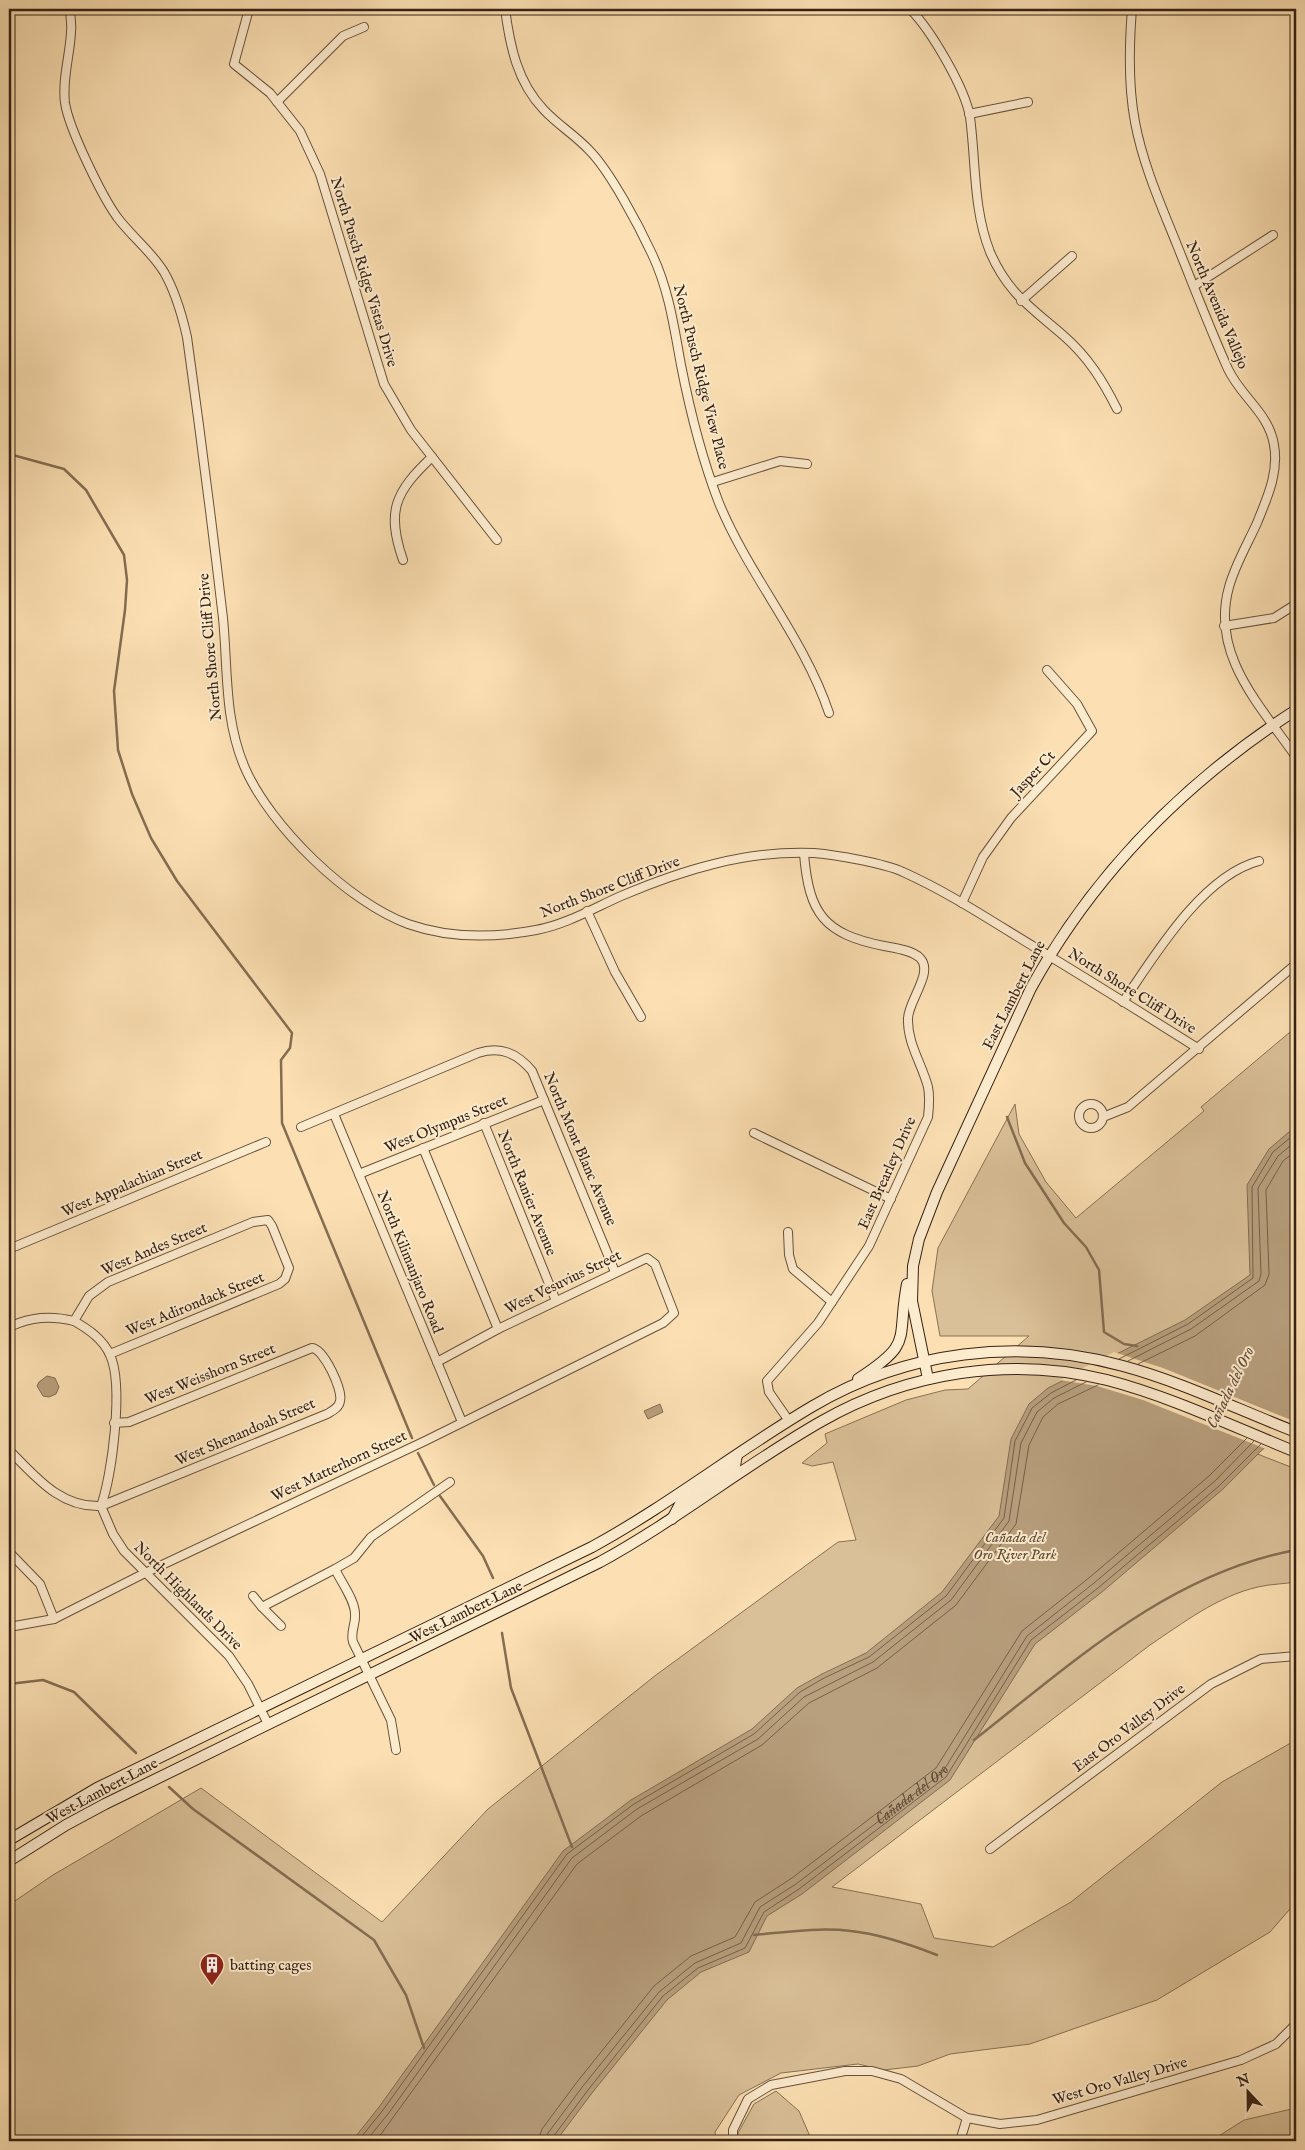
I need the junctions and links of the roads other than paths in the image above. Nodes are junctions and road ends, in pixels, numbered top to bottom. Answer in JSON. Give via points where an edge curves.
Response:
{"nodes":[{"id":1,"x":70,"y":9,"type":"edge"},
{"id":2,"x":249,"y":9,"type":"edge"},
{"id":3,"x":505,"y":9,"type":"edge"},
{"id":4,"x":910,"y":9,"type":"edge"},
{"id":5,"x":922,"y":9,"type":"edge"},
{"id":6,"x":1132,"y":9,"type":"edge"},
{"id":7,"x":916,"y":15,"type":"junction"},
{"id":8,"x":364,"y":27,"type":"dead end"},
{"id":9,"x":277,"y":102,"type":"junction"},
{"id":10,"x":1028,"y":102,"type":"dead end"},
{"id":11,"x":969,"y":114,"type":"junction"},
{"id":12,"x":1273,"y":234,"type":"dead end"},
{"id":13,"x":1072,"y":256,"type":"dead end"},
{"id":14,"x":1194,"y":286,"type":"junction"},
{"id":15,"x":1022,"y":301,"type":"junction"},
{"id":16,"x":1117,"y":409,"type":"dead end"},
{"id":17,"x":432,"y":457,"type":"junction"},
{"id":18,"x":807,"y":464,"type":"dead end"},
{"id":19,"x":712,"y":482,"type":"junction"},
{"id":20,"x":497,"y":540,"type":"dead end"},
{"id":21,"x":403,"y":560,"type":"dead end"},
{"id":22,"x":1296,"y":604,"type":"edge"},
{"id":23,"x":1224,"y":626,"type":"junction"},
{"id":24,"x":1047,"y":670,"type":"dead end"},
{"id":25,"x":1296,"y":710,"type":"edge"},
{"id":26,"x":830,"y":713,"type":"dead end"},
{"id":27,"x":1274,"y":724,"type":"junction"},
{"id":28,"x":1296,"y":757,"type":"edge"},
{"id":29,"x":804,"y":854,"type":"junction"},
{"id":30,"x":1259,"y":861,"type":"dead end"},
{"id":31,"x":962,"y":903,"type":"junction"},
{"id":32,"x":587,"y":911,"type":"junction"},
{"id":33,"x":1049,"y":956,"type":"junction"},
{"id":34,"x":1296,"y":964,"type":"edge"},
{"id":35,"x":1123,"y":1002,"type":"junction"},
{"id":36,"x":641,"y":1016,"type":"dead end"},
{"id":37,"x":1199,"y":1048,"type":"junction"},
{"id":38,"x":544,"y":1100,"type":"junction"},
{"id":39,"x":334,"y":1114,"type":"junction"},
{"id":40,"x":1103,"y":1117,"type":"dead end"},
{"id":41,"x":484,"y":1123,"type":"junction"},
{"id":42,"x":301,"y":1127,"type":"dead end"},
{"id":43,"x":754,"y":1133,"type":"dead end"},
{"id":44,"x":266,"y":1142,"type":"dead end"},
{"id":45,"x":423,"y":1148,"type":"junction"},
{"id":46,"x":359,"y":1174,"type":"junction"},
{"id":47,"x":891,"y":1199,"type":"junction"},
{"id":48,"x":268,"y":1220,"type":"joint"},
{"id":49,"x":788,"y":1232,"type":"dead end"},
{"id":50,"x":9,"y":1249,"type":"edge"},
{"id":51,"x":913,"y":1266,"type":"junction"},
{"id":52,"x":615,"y":1272,"type":"junction"},
{"id":53,"x":556,"y":1301,"type":"junction"},
{"id":54,"x":832,"y":1302,"type":"junction"},
{"id":55,"x":674,"y":1313,"type":"joint"},
{"id":56,"x":74,"y":1321,"type":"junction"},
{"id":57,"x":9,"y":1327,"type":"edge"},
{"id":58,"x":498,"y":1329,"type":"junction"},
{"id":59,"x":316,"y":1348,"type":"joint"},
{"id":60,"x":110,"y":1354,"type":"junction"},
{"id":61,"x":437,"y":1362,"type":"junction"},
{"id":62,"x":924,"y":1362,"type":"junction"},
{"id":63,"x":928,"y":1379,"type":"junction"},
{"id":64,"x":830,"y":1397,"type":"junction"},
{"id":65,"x":789,"y":1421,"type":"junction"},
{"id":66,"x":114,"y":1422,"type":"junction"},
{"id":67,"x":462,"y":1422,"type":"junction"},
{"id":68,"x":1296,"y":1432,"type":"edge"},
{"id":69,"x":9,"y":1450,"type":"edge"},
{"id":70,"x":1296,"y":1452,"type":"edge"},
{"id":71,"x":737,"y":1455,"type":"junction"},
{"id":72,"x":450,"y":1482,"type":"dead end"},
{"id":73,"x":101,"y":1506,"type":"junction"},
{"id":74,"x":672,"y":1520,"type":"junction"},
{"id":75,"x":9,"y":1552,"type":"edge"},
{"id":76,"x":335,"y":1569,"type":"junction"},
{"id":77,"x":145,"y":1573,"type":"junction"},
{"id":78,"x":254,"y":1596,"type":"dead end"},
{"id":79,"x":262,"y":1607,"type":"junction"},
{"id":80,"x":54,"y":1619,"type":"junction"},
{"id":81,"x":281,"y":1626,"type":"dead end"},
{"id":82,"x":9,"y":1627,"type":"edge"},
{"id":83,"x":1296,"y":1656,"type":"edge"},
{"id":84,"x":362,"y":1659,"type":"junction"},
{"id":85,"x":370,"y":1675,"type":"junction"},
{"id":86,"x":261,"y":1708,"type":"junction"},
{"id":87,"x":268,"y":1724,"type":"junction"},
{"id":88,"x":396,"y":1750,"type":"dead end"},
{"id":89,"x":9,"y":1840,"type":"edge"},
{"id":90,"x":990,"y":1849,"type":"dead end"},
{"id":91,"x":9,"y":1861,"type":"edge"},
{"id":92,"x":1296,"y":2024,"type":"edge"},
{"id":93,"x":967,"y":2118,"type":"junction"},
{"id":94,"x":733,"y":2141,"type":"edge"},
{"id":95,"x":960,"y":2141,"type":"edge"}],
"edges":[{"from":1,"to":32,"type":"street","name":"North Shore Cliff Drive","via":[[65,104],[73,126],[101,191],[118,218],[165,274],[181,314],[207,477],[225,635],[229,721],[244,767],[264,804],[308,855],[358,897],[406,923],[449,934],[499,935],[541,930]]},
{"from":2,"to":9,"type":"street","name":"North Pusch Ridge Vistas Drive","via":[[234,64]]},
{"from":3,"to":19,"type":"street","name":"North Pusch Ridge View Place","via":[[513,55],[530,91],[544,110],[590,150],[610,178],[652,254],[670,303],[691,408]]},
{"from":4,"to":7,"type":"street"},
{"from":5,"to":7,"type":"street"},
{"from":6,"to":14,"type":"street","name":"North Avenida Vallejo","via":[[1130,80],[1135,122],[1146,169]]},
{"from":7,"to":11,"type":"street","via":[[938,48]]},
{"from":8,"to":9,"type":"street","via":[[343,36]]},
{"from":9,"to":17,"type":"street","name":"North Pusch Ridge Vistas Drive","via":[[300,131],[320,174],[384,384],[411,430]]},
{"from":10,"to":11,"type":"street"},
{"from":11,"to":15,"type":"street","via":[[977,198],[990,252]]},
{"from":12,"to":14,"type":"street"},
{"from":13,"to":15,"type":"street"},
{"from":14,"to":23,"type":"street","name":"North Avenida Vallejo","via":[[1234,383],[1266,422],[1276,459],[1269,494],[1229,587]]},
{"from":15,"to":16,"type":"street","via":[[1065,336],[1090,362]]},
{"from":17,"to":20,"type":"street","name":"North Pusch Ridge Vistas Drive"},
{"from":17,"to":21,"type":"street","via":[[411,477],[396,506],[393,522],[395,539]]},
{"from":18,"to":19,"type":"street","via":[[780,461]]},
{"from":19,"to":26,"type":"street","name":"North Pusch Ridge View Place","via":[[731,528],[819,683]]},
{"from":22,"to":23,"type":"street","via":[[1274,618]]},
{"from":23,"to":27,"type":"street","name":"North Avenida Vallejo","via":[[1232,660],[1249,691]]},
{"from":24,"to":31,"type":"street","name":"Jasper Ct","via":[[1077,704],[1092,732],[1011,818],[983,857]]},
{"from":25,"to":27,"type":"main road","name":"East Lambert Lane"},
{"from":27,"to":28,"type":"street","name":"North Avenida Vallejo"},
{"from":27,"to":33,"type":"main road","name":"East Lambert Lane","via":[[1216,767],[1149,828],[1088,899]]},
{"from":29,"to":31,"type":"street","name":"North Shore Cliff Drive","via":[[815,853],[900,870]]},
{"from":29,"to":32,"type":"street","name":"North Shore Cliff Drive","via":[[720,860]]},
{"from":29,"to":47,"type":"street","name":"East Brearley Drive","via":[[806,879],[816,907],[828,923],[844,936],[908,952],[920,958],[924,966],[924,980],[914,995],[908,1018],[912,1046],[928,1088],[928,1117]]},
{"from":30,"to":35,"type":"street","via":[[1236,869],[1201,900]]},
{"from":31,"to":33,"type":"street","name":"North Shore Cliff Drive"},
{"from":32,"to":36,"type":"street","via":[[614,972]]},
{"from":33,"to":35,"type":"street","name":"North Shore Cliff Drive"},
{"from":33,"to":51,"type":"main road","name":"East Lambert Lane","via":[[1021,1009],[937,1192],[919,1238]]},
{"from":34,"to":37,"type":"street"},
{"from":35,"to":37,"type":"street","name":"North Shore Cliff Drive"},
{"from":37,"to":40,"type":"street","via":[[1128,1107]]},
{"from":38,"to":39,"type":"street","name":"North Mont Blanc Avenue","via":[[532,1071],[519,1057],[495,1049],[478,1053]]},
{"from":38,"to":41,"type":"street","name":"West Olympus Street"},
{"from":38,"to":52,"type":"street","name":"North Mont Blanc Avenue"},
{"from":39,"to":42,"type":"street"},
{"from":39,"to":46,"type":"street","name":"North Kilimanjaro Road"},
{"from":41,"to":45,"type":"street","name":"West Olympus Street"},
{"from":41,"to":53,"type":"street","name":"North Ranier Avenue"},
{"from":43,"to":47,"type":"street"},
{"from":44,"to":50,"type":"street","name":"West Appalachian Street"},
{"from":45,"to":46,"type":"street","name":"West Olympus Street"},
{"from":45,"to":58,"type":"street"},
{"from":46,"to":61,"type":"street","name":"North Kilimanjaro Road"},
{"from":47,"to":54,"type":"street","name":"East Brearley Drive","via":[[869,1246]]},
{"from":48,"to":56,"type":"street","name":"West Andes Street","via":[[253,1222],[108,1282],[90,1296]]},
{"from":48,"to":60,"type":"street","name":"West Adirondack Street","via":[[289,1268],[286,1279]]},
{"from":49,"to":54,"type":"street","via":[[793,1269]]},
{"from":51,"to":62,"type":"main road","name":"East Lambert Lane","via":[[913,1311]]},
{"from":51,"to":64,"type":"main road","via":[[898,1346],[882,1362]]},
{"from":52,"to":53,"type":"street","name":"West Vesuvius Street"},
{"from":52,"to":55,"type":"street","name":"West Vesuvius Street","via":[[639,1260],[652,1260]]},
{"from":53,"to":58,"type":"street","name":"West Vesuvius Street"},
{"from":54,"to":65,"type":"street","name":"East Brearley Drive","via":[[767,1381],[769,1392]]},
{"from":55,"to":67,"type":"street","name":"West Matterhorn Street","via":[[663,1323]]},
{"from":56,"to":57,"type":"street","via":[[38,1317]]},
{"from":56,"to":60,"type":"street","via":[[94,1334]]},
{"from":58,"to":61,"type":"street","name":"West Vesuvius Street"},
{"from":59,"to":66,"type":"street","name":"West Weisshorn Street","via":[[129,1422]]},
{"from":59,"to":73,"type":"street","name":"West Shenandoah Street","via":[[324,1355],[341,1395],[334,1410]]},
{"from":60,"to":66,"type":"street","via":[[116,1377]]},
{"from":61,"to":67,"type":"street","name":"North Kilimanjaro Road"},
{"from":62,"to":63,"type":"main road","name":"East Lambert Lane"},
{"from":62,"to":64,"type":"main road","name":"West Lambert Lane","via":[[877,1376]]},
{"from":62,"to":68,"type":"main road","name":"West Lambert Lane","via":[[999,1351],[1031,1351],[1102,1361],[1154,1376]]},
{"from":63,"to":70,"type":"main road","name":"West Lambert Lane","via":[[988,1370],[1022,1369],[1098,1378],[1132,1388]]},
{"from":63,"to":74,"type":"main road","name":"West Lambert Lane","via":[[874,1396],[838,1412]]},
{"from":64,"to":65,"type":"main road","name":"West Lambert Lane"},
{"from":65,"to":71,"type":"main road","name":"West Lambert Lane"},
{"from":66,"to":73,"type":"street","via":[[108,1486]]},
{"from":67,"to":77,"type":"street","name":"West Matterhorn Street"},
{"from":69,"to":73,"type":"street","via":[[61,1498]]},
{"from":71,"to":74,"type":"main road","via":[[735,1466],[680,1504]]},
{"from":71,"to":84,"type":"main road","name":"West Lambert Lane","via":[[604,1540]]},
{"from":72,"to":76,"type":"street","via":[[371,1537],[354,1558]]},
{"from":73,"to":77,"type":"street","name":"North Highlands Drive","via":[[119,1544]]},
{"from":74,"to":85,"type":"main road","name":"West Lambert Lane","via":[[592,1566]]},
{"from":75,"to":80,"type":"street","via":[[40,1584]]},
{"from":76,"to":79,"type":"street"},
{"from":76,"to":84,"type":"street","via":[[354,1607],[352,1636]]},
{"from":77,"to":80,"type":"street","name":"West Matterhorn Street"},
{"from":77,"to":86,"type":"street","name":"North Highlands Drive","via":[[229,1656]]},
{"from":78,"to":79,"type":"street"},
{"from":79,"to":81,"type":"street"},
{"from":80,"to":82,"type":"street","name":"West Matterhorn Street"},
{"from":83,"to":90,"type":"street","name":"East Oro Valley Drive","via":[[1261,1659],[1211,1684]]},
{"from":84,"to":85,"type":"street"},
{"from":84,"to":86,"type":"main road","name":"West Lambert Lane"},
{"from":85,"to":87,"type":"main road","name":"West Lambert Lane"},
{"from":85,"to":88,"type":"street","via":[[391,1720]]},
{"from":86,"to":87,"type":"street","name":"North Highlands Drive"},
{"from":86,"to":89,"type":"main road","name":"West Lambert Lane","via":[[83,1795]]},
{"from":87,"to":91,"type":"main road","name":"West Lambert Lane","via":[[84,1814]]},
{"from":92,"to":93,"type":"street","name":"West Oro Valley Drive","via":[[1276,2044],[1241,2060],[1037,2120],[1000,2124]]},
{"from":93,"to":94,"type":"street","name":"West Oro Valley Drive","via":[[901,2079],[872,2071],[845,2071],[772,2085],[748,2099],[733,2130]]},
{"from":93,"to":95,"type":"street"}]}
